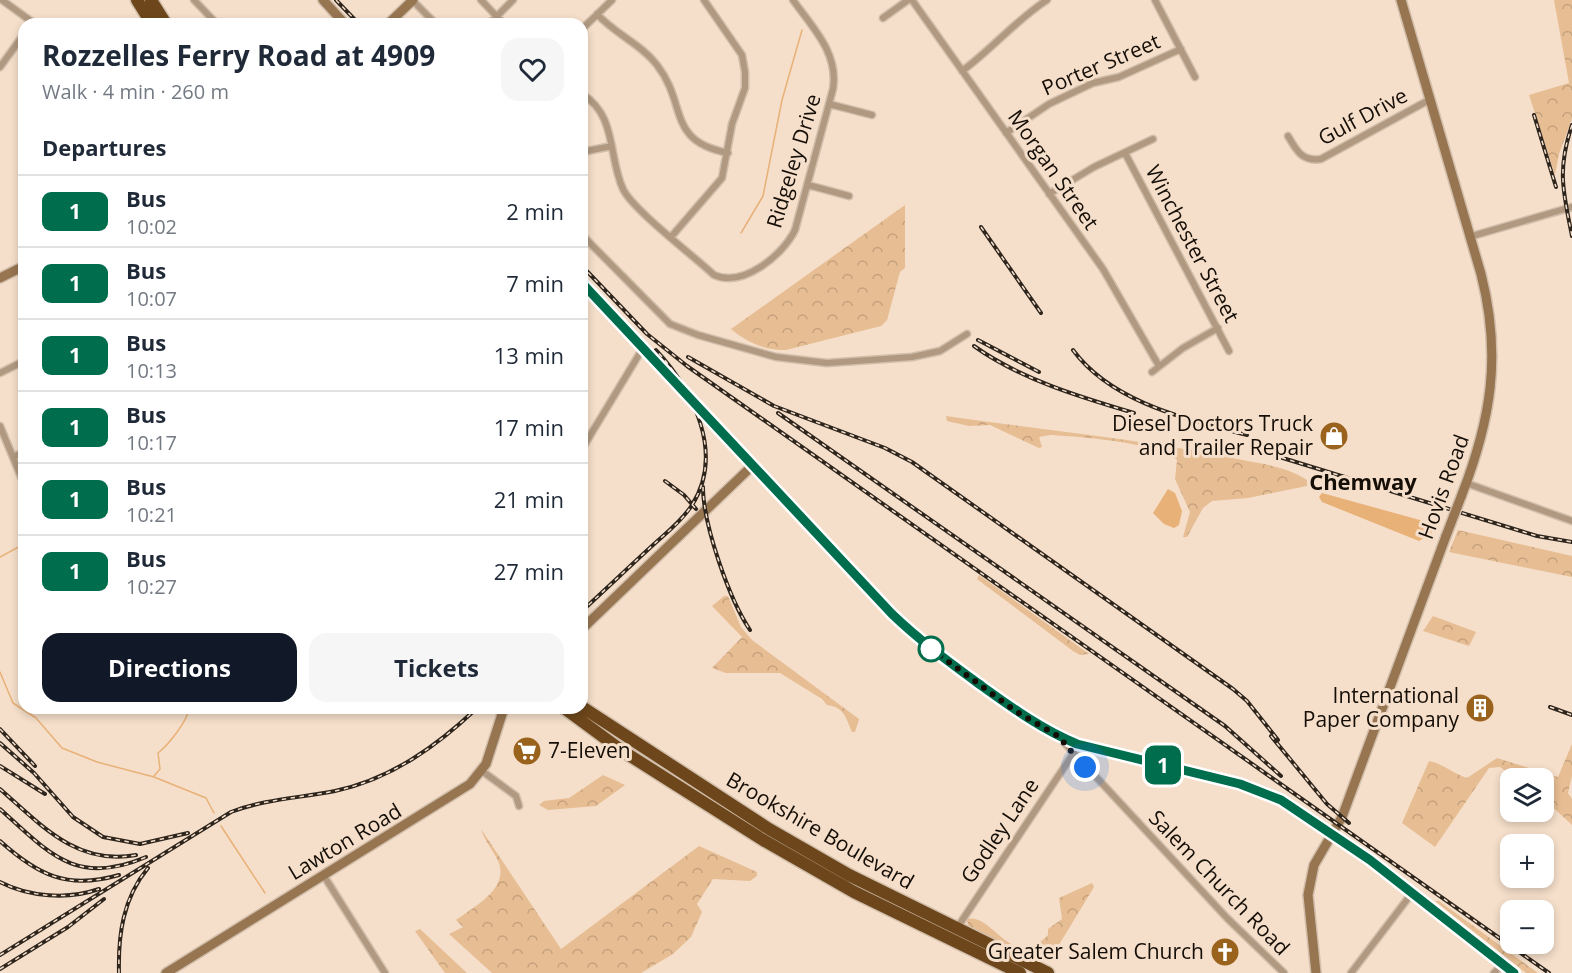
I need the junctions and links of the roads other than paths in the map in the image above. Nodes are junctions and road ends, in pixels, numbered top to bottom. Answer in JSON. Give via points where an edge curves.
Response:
{"nodes":[{"id":1,"x":2,"y":0,"type":"edge"},
{"id":2,"x":136,"y":0,"type":"edge"},
{"id":3,"x":151,"y":0,"type":"edge"},
{"id":4,"x":194,"y":0,"type":"edge"},
{"id":5,"x":323,"y":0,"type":"edge"},
{"id":6,"x":412,"y":0,"type":"edge"},
{"id":7,"x":480,"y":0,"type":"edge"},
{"id":8,"x":513,"y":0,"type":"edge"},
{"id":9,"x":612,"y":0,"type":"edge"},
{"id":10,"x":704,"y":0,"type":"edge"},
{"id":11,"x":793,"y":0,"type":"edge"},
{"id":12,"x":910,"y":0,"type":"edge"},
{"id":13,"x":1047,"y":0,"type":"edge"},
{"id":14,"x":1155,"y":0,"type":"edge"},
{"id":15,"x":1401,"y":0,"type":"edge"},
{"id":16,"x":597,"y":14,"type":"junction"},
{"id":17,"x":497,"y":17,"type":"joint"},
{"id":18,"x":26,"y":18,"type":"edge"},
{"id":19,"x":148,"y":18,"type":"edge"},
{"id":20,"x":162,"y":18,"type":"edge"},
{"id":21,"x":211,"y":18,"type":"edge"},
{"id":22,"x":340,"y":18,"type":"edge"},
{"id":23,"x":394,"y":18,"type":"edge"},
{"id":24,"x":430,"y":18,"type":"edge"},
{"id":25,"x":883,"y":18,"type":"dead end"},
{"id":26,"x":588,"y":23,"type":"edge"},
{"id":27,"x":18,"y":42,"type":"edge"},
{"id":28,"x":1180,"y":49,"type":"junction"},
{"id":29,"x":0,"y":67,"type":"edge"},
{"id":30,"x":962,"y":71,"type":"junction"},
{"id":31,"x":1195,"y":77,"type":"dead end"},
{"id":32,"x":588,"y":99,"type":"edge"},
{"id":33,"x":1429,"y":100,"type":"junction"},
{"id":34,"x":829,"y":104,"type":"junction"},
{"id":35,"x":872,"y":115,"type":"dead end"},
{"id":36,"x":1006,"y":133,"type":"junction"},
{"id":37,"x":1288,"y":136,"type":"dead end"},
{"id":38,"x":1153,"y":140,"type":"dead end"},
{"id":39,"x":612,"y":146,"type":"junction"},
{"id":40,"x":588,"y":151,"type":"edge"},
{"id":41,"x":728,"y":153,"type":"junction"},
{"id":42,"x":1125,"y":153,"type":"junction"},
{"id":43,"x":808,"y":185,"type":"junction"},
{"id":44,"x":1049,"y":194,"type":"junction"},
{"id":45,"x":849,"y":196,"type":"dead end"},
{"id":46,"x":1572,"y":207,"type":"edge"},
{"id":47,"x":672,"y":237,"type":"junction"},
{"id":48,"x":1469,"y":237,"type":"junction"},
{"id":49,"x":588,"y":241,"type":"edge"},
{"id":50,"x":18,"y":269,"type":"edge"},
{"id":51,"x":0,"y":279,"type":"edge"},
{"id":52,"x":588,"y":294,"type":"edge"},
{"id":53,"x":1218,"y":328,"type":"junction"},
{"id":54,"x":965,"y":336,"type":"dead end"},
{"id":55,"x":643,"y":348,"type":"junction"},
{"id":56,"x":1229,"y":351,"type":"dead end"},
{"id":57,"x":18,"y":364,"type":"edge"},
{"id":58,"x":1159,"y":366,"type":"junction"},
{"id":59,"x":1152,"y":372,"type":"dead end"},
{"id":60,"x":0,"y":373,"type":"edge"},
{"id":61,"x":0,"y":426,"type":"edge"},
{"id":62,"x":588,"y":439,"type":"edge"},
{"id":63,"x":18,"y":455,"type":"edge"},
{"id":64,"x":13,"y":458,"type":"junction"},
{"id":65,"x":753,"y":465,"type":"junction"},
{"id":66,"x":18,"y":470,"type":"edge"},
{"id":67,"x":1466,"y":483,"type":"junction"},
{"id":68,"x":1572,"y":521,"type":"edge"},
{"id":69,"x":588,"y":623,"type":"edge"},
{"id":70,"x":588,"y":711,"type":"edge"},
{"id":71,"x":502,"y":714,"type":"edge"},
{"id":72,"x":572,"y":714,"type":"edge"},
{"id":73,"x":1058,"y":736,"type":"junction"},
{"id":74,"x":1073,"y":754,"type":"junction"},
{"id":75,"x":482,"y":771,"type":"junction"},
{"id":76,"x":519,"y":806,"type":"dead end"},
{"id":77,"x":1332,"y":834,"type":"junction"},
{"id":78,"x":324,"y":876,"type":"junction"},
{"id":79,"x":857,"y":887,"type":"junction"},
{"id":80,"x":1412,"y":893,"type":"junction"},
{"id":81,"x":956,"y":929,"type":"junction"},
{"id":82,"x":1503,"y":964,"type":"junction"},
{"id":83,"x":166,"y":973,"type":"edge"},
{"id":84,"x":385,"y":973,"type":"edge"},
{"id":85,"x":1020,"y":973,"type":"edge"},
{"id":86,"x":1048,"y":973,"type":"edge"},
{"id":87,"x":1284,"y":973,"type":"edge"},
{"id":88,"x":1317,"y":973,"type":"edge"},
{"id":89,"x":1351,"y":973,"type":"edge"},
{"id":90,"x":1494,"y":973,"type":"edge"},
{"id":91,"x":1514,"y":973,"type":"edge"}],
"edges":[{"from":1,"to":18,"type":"street"},
{"from":2,"to":19,"type":"highway"},
{"from":3,"to":20,"type":"highway"},
{"from":4,"to":21,"type":"street"},
{"from":5,"to":22,"type":"street"},
{"from":6,"to":23,"type":"street"},
{"from":6,"to":24,"type":"street"},
{"from":7,"to":17,"type":"street"},
{"from":8,"to":17,"type":"street"},
{"from":9,"to":16,"type":"street"},
{"from":10,"to":41,"type":"street","via":[[745,64],[745,88],[732,124]]},
{"from":11,"to":34,"type":"street","name":"Ridgeley Drive","via":[[830,56],[834,75]]},
{"from":12,"to":25,"type":"street"},
{"from":12,"to":30,"type":"street","name":"Morgan Street"},
{"from":13,"to":30,"type":"street"},
{"from":14,"to":28,"type":"street"},
{"from":15,"to":33,"type":"street","name":"Hovis Road"},
{"from":16,"to":26,"type":"street"},
{"from":16,"to":41,"type":"street","via":[[657,66],[674,95],[690,137],[703,147]]},
{"from":27,"to":29,"type":"street"},
{"from":28,"to":31,"type":"street"},
{"from":28,"to":36,"type":"street","name":"Porter Street","via":[[1049,104]]},
{"from":30,"to":36,"type":"street","name":"Morgan Street"},
{"from":32,"to":39,"type":"street","name":"Ridgeley Drive","via":[[604,118]]},
{"from":33,"to":37,"type":"street","name":"Gulf Drive","via":[[1321,159],[1302,156]]},
{"from":33,"to":48,"type":"street","name":"Hovis Road"},
{"from":34,"to":35,"type":"street"},
{"from":34,"to":43,"type":"street","name":"Ridgeley Drive"},
{"from":36,"to":44,"type":"street","name":"Morgan Street"},
{"from":38,"to":42,"type":"street"},
{"from":39,"to":40,"type":"street"},
{"from":39,"to":47,"type":"street","name":"Ridgeley Drive","via":[[626,194]]},
{"from":41,"to":47,"type":"street","via":[[720,181]]},
{"from":42,"to":44,"type":"street"},
{"from":42,"to":53,"type":"street","name":"Winchester Street"},
{"from":43,"to":45,"type":"street"},
{"from":43,"to":47,"type":"street","name":"Ridgeley Drive","via":[[788,241],[739,278],[714,274]]},
{"from":44,"to":58,"type":"street","name":"Morgan Street","via":[[1103,269]]},
{"from":46,"to":48,"type":"street"},
{"from":48,"to":67,"type":"street","name":"Hovis Road","via":[[1486,295],[1493,358],[1488,412]]},
{"from":49,"to":54,"type":"street","via":[[670,324],[776,357],[818,363],[902,358],[940,351]]},
{"from":50,"to":51,"type":"street"},
{"from":52,"to":55,"type":"street"},
{"from":53,"to":56,"type":"street","name":"Winchester Street"},
{"from":53,"to":58,"type":"street"},
{"from":55,"to":62,"type":"street"},
{"from":55,"to":65,"type":"street"},
{"from":57,"to":60,"type":"street"},
{"from":58,"to":59,"type":"street"},
{"from":61,"to":64,"type":"street"},
{"from":63,"to":64,"type":"street"},
{"from":64,"to":66,"type":"street"},
{"from":65,"to":69,"type":"street"},
{"from":65,"to":73,"type":"street","via":[[908,629],[1017,712]]},
{"from":67,"to":68,"type":"street"},
{"from":67,"to":77,"type":"street","name":"Hovis Road","bridge":true,"via":[[1354,785]]},
{"from":70,"to":79,"type":"highway","name":"Brookshire Boulevard"},
{"from":71,"to":75,"type":"street","name":"Lawton Road"},
{"from":72,"to":79,"type":"highway","name":"Brookshire Boulevard","via":[[628,754]]},
{"from":73,"to":74,"type":"street","name":"Salem Church Road"},
{"from":73,"to":77,"type":"street","via":[[1257,789],[1294,807]]},
{"from":74,"to":81,"type":"street","name":"Godley Lane"},
{"from":74,"to":87,"type":"street","name":"Salem Church Road"},
{"from":75,"to":76,"type":"street","via":[[516,796]]},
{"from":75,"to":78,"type":"street","name":"Lawton Road","via":[[461,791]]},
{"from":77,"to":80,"type":"street"},
{"from":77,"to":88,"type":"street","name":"Hovis Road","via":[[1314,866],[1308,895]]},
{"from":78,"to":83,"type":"street","name":"Lawton Road"},
{"from":78,"to":84,"type":"street"},
{"from":79,"to":81,"type":"highway","name":"Brookshire Boulevard"},
{"from":79,"to":85,"type":"highway","name":"Brookshire Boulevard"},
{"from":80,"to":82,"type":"street"},
{"from":80,"to":89,"type":"street"},
{"from":81,"to":86,"type":"highway","name":"Brookshire Boulevard"},
{"from":82,"to":90,"type":"street"},
{"from":82,"to":91,"type":"street"}]}
